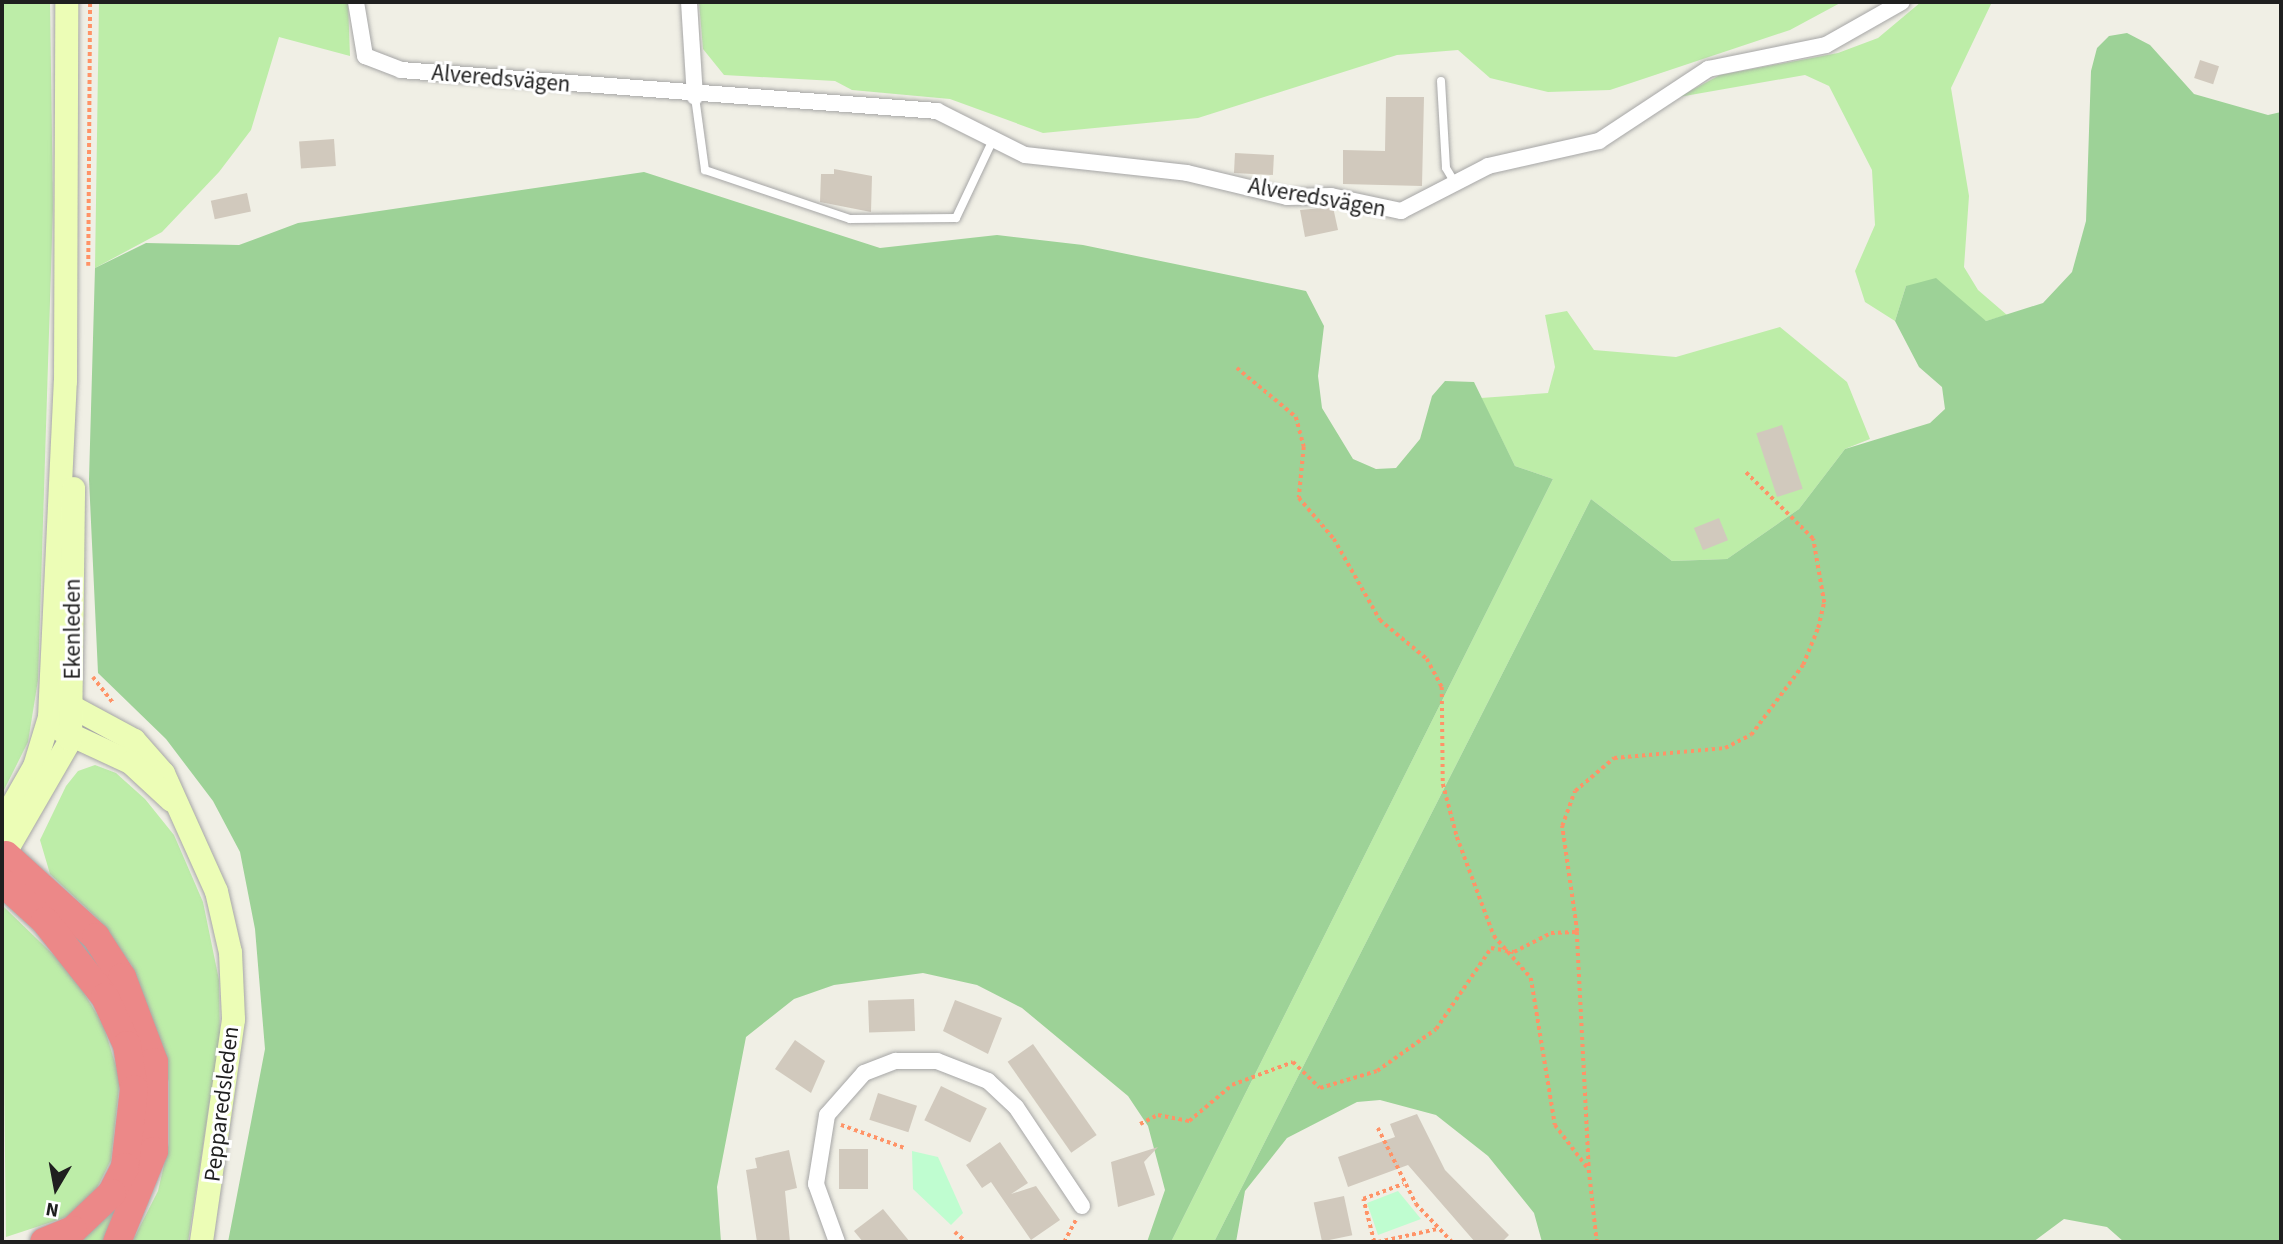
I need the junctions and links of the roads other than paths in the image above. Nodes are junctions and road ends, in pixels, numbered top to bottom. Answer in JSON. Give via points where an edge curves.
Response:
{"nodes":[{"id":1,"x":66,"y":2,"type":"edge"},
{"id":2,"x":356,"y":2,"type":"edge"},
{"id":3,"x":689,"y":2,"type":"edge"},
{"id":4,"x":1902,"y":2,"type":"edge"},
{"id":5,"x":1441,"y":81,"type":"dead end"},
{"id":6,"x":695,"y":97,"type":"junction"},
{"id":7,"x":992,"y":142,"type":"junction"},
{"id":8,"x":1455,"y":183,"type":"junction"},
{"id":9,"x":65,"y":381,"type":"junction"},
{"id":10,"x":73,"y":707,"type":"junction"},
{"id":11,"x":49,"y":717,"type":"junction"},
{"id":12,"x":70,"y":739,"type":"junction"},
{"id":13,"x":178,"y":807,"type":"junction"},
{"id":14,"x":2,"y":822,"type":"edge"},
{"id":15,"x":3,"y":862,"type":"edge"},
{"id":16,"x":1082,"y":1206,"type":"road end"},
{"id":17,"x":44,"y":1242,"type":"edge"},
{"id":18,"x":117,"y":1242,"type":"edge"},
{"id":19,"x":201,"y":1242,"type":"edge"},
{"id":20,"x":837,"y":1242,"type":"edge"}],
"edges":[{"from":1,"to":9,"type":"street","name":"Ekenleden"},
{"from":2,"to":6,"type":"street","name":"Alveredsvägen","via":[[365,56],[401,70]]},
{"from":3,"to":6,"type":"street"},
{"from":4,"to":8,"type":"street","name":"Alveredsvägen","via":[[1826,45],[1692,75],[1599,141],[1489,166]]},
{"from":5,"to":8,"type":"lane","via":[[1446,168]]},
{"from":6,"to":7,"type":"street","name":"Alveredsvägen","via":[[937,111]]},
{"from":6,"to":7,"type":"lane","via":[[705,170],[850,219],[956,218]]},
{"from":7,"to":8,"type":"street","name":"Alveredsvägen","via":[[1025,155],[1187,173],[1287,197],[1331,196],[1401,212]]},
{"from":9,"to":10,"type":"street","name":"Ekenleden","via":[[72,434]]},
{"from":9,"to":11,"type":"street","name":"Ekenleden"},
{"from":10,"to":11,"type":"street"},
{"from":10,"to":12,"type":"street","name":"Ekenleden"},
{"from":10,"to":13,"type":"street","name":"Pepparedsleden","via":[[134,740],[163,772]]},
{"from":11,"to":12,"type":"street","name":"Pepparedsleden"},
{"from":11,"to":14,"type":"street","name":"Ekenleden","via":[[34,766]]},
{"from":12,"to":13,"type":"street","name":"Pepparedsleden","via":[[130,762]]},
{"from":12,"to":15,"type":"street","name":"Ekenleden"},
{"from":13,"to":19,"type":"street","name":"Pepparedsleden","via":[[216,891],[232,983],[230,1067]]},
{"from":15,"to":17,"type":"highway","via":[[105,997],[127,1045],[134,1089],[125,1167],[112,1193],[73,1230]]},
{"from":15,"to":18,"type":"highway","via":[[96,937],[122,977],[155,1062],[154,1151]]},
{"from":16,"to":20,"type":"street","via":[[1004,1093],[957,1067],[916,1059],[879,1065],[849,1085],[825,1119],[817,1184]]}]}
